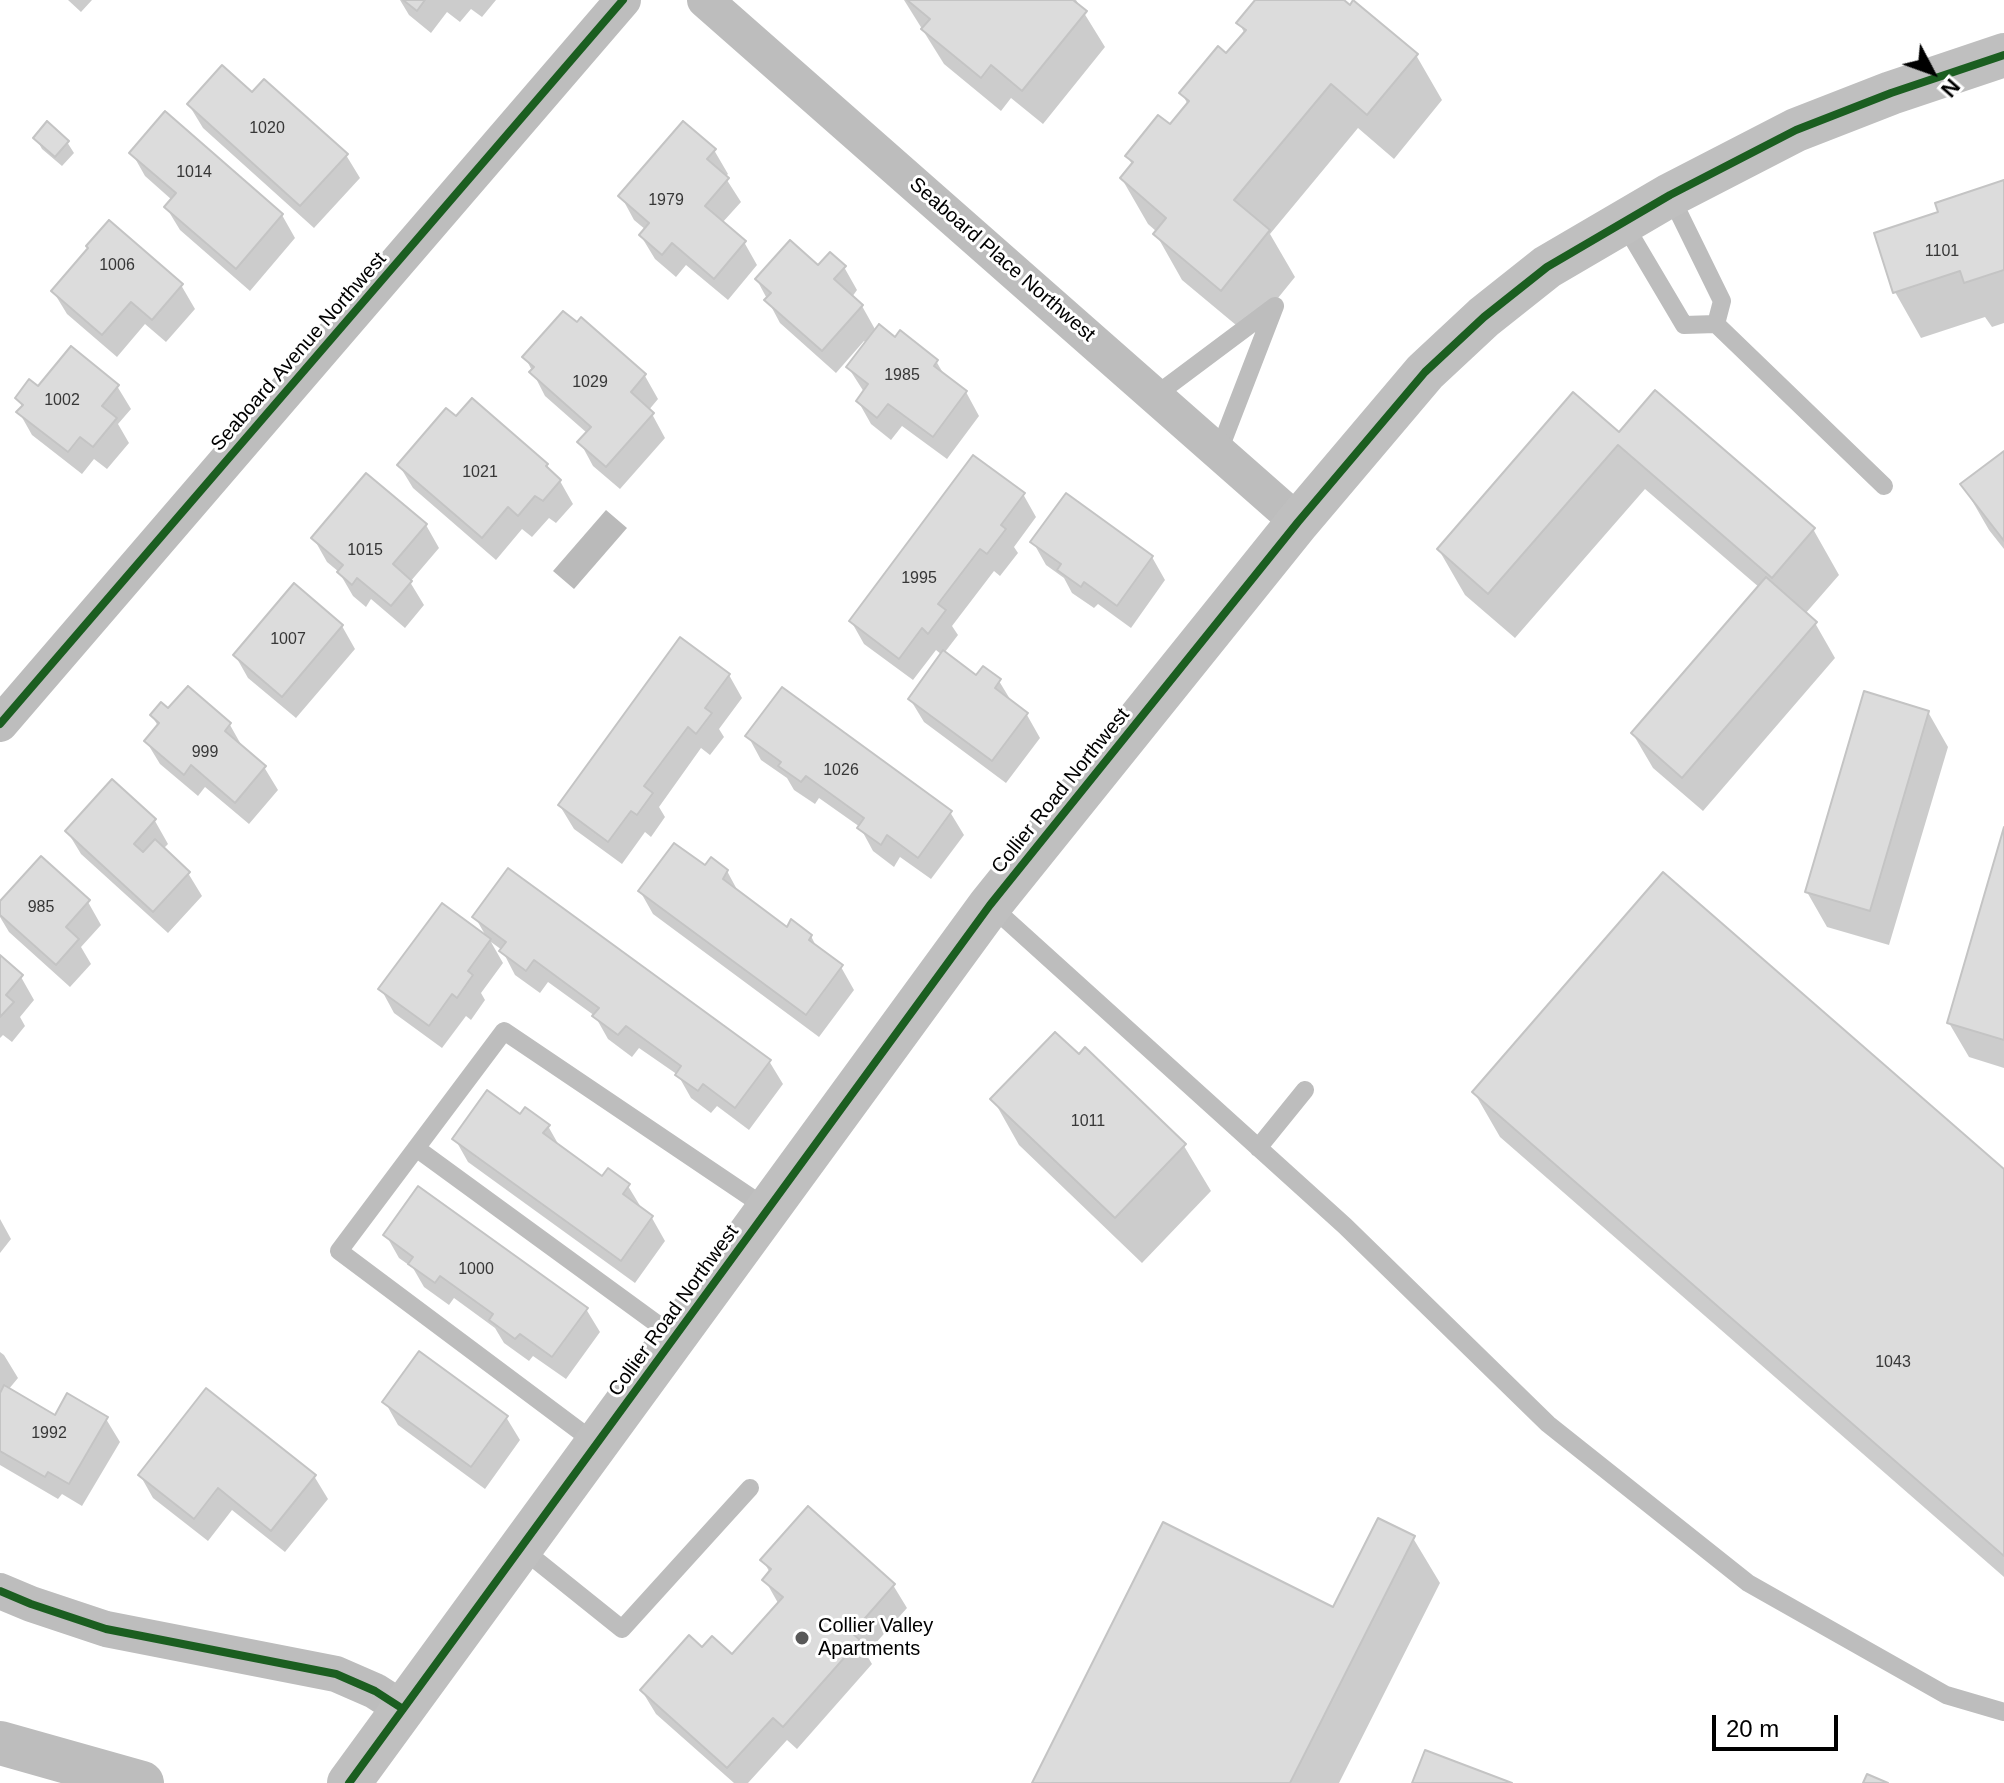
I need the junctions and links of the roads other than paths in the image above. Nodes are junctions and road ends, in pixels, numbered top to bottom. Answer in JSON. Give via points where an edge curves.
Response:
{"nodes":[{"id":1,"x":623,"y":0,"type":"edge"},
{"id":2,"x":705,"y":0,"type":"edge"},
{"id":3,"x":2004,"y":55,"type":"edge"},
{"id":4,"x":1670,"y":195,"type":"junction"},
{"id":5,"x":1623,"y":222,"type":"junction"},
{"id":6,"x":1716,"y":324,"type":"junction"},
{"id":7,"x":1156,"y":395,"type":"junction"},
{"id":8,"x":1219,"y":451,"type":"junction"},
{"id":9,"x":1884,"y":486,"type":"dead end"},
{"id":10,"x":1298,"y":522,"type":"junction"},
{"id":11,"x":0,"y":724,"type":"edge"},
{"id":12,"x":990,"y":905,"type":"junction"},
{"id":13,"x":1305,"y":1090,"type":"dead end"},
{"id":14,"x":416,"y":1148,"type":"junction"},
{"id":15,"x":1258,"y":1148,"type":"junction"},
{"id":16,"x":768,"y":1209,"type":"junction"},
{"id":17,"x":675,"y":1337,"type":"junction"},
{"id":18,"x":597,"y":1444,"type":"junction"},
{"id":19,"x":750,"y":1488,"type":"dead end"},
{"id":20,"x":521,"y":1548,"type":"junction"},
{"id":21,"x":0,"y":1591,"type":"edge"},
{"id":22,"x":403,"y":1709,"type":"junction"},
{"id":23,"x":2004,"y":1712,"type":"edge"},
{"id":24,"x":0,"y":1743,"type":"edge"},
{"id":25,"x":142,"y":1783,"type":"edge"},
{"id":26,"x":349,"y":1783,"type":"edge"}],
"edges":[{"from":1,"to":11,"type":"street","name":"Seaboard Avenue Northwest"},
{"from":2,"to":7,"type":"street","name":"Seaboard Place Northwest"},
{"from":3,"to":4,"type":"street","name":"Collier Road Northwest","via":[[1796,130]]},
{"from":4,"to":5,"type":"street","name":"Collier Road Northwest"},
{"from":4,"to":6,"type":"lane","via":[[1722,301]]},
{"from":5,"to":6,"type":"lane","via":[[1684,325]]},
{"from":5,"to":10,"type":"street","name":"Collier Road Northwest","via":[[1547,267],[1484,317],[1425,372]]},
{"from":6,"to":9,"type":"lane"},
{"from":7,"to":8,"type":"street","name":"Seaboard Place Northwest"},
{"from":7,"to":8,"type":"lane","via":[[1275,306]]},
{"from":8,"to":10,"type":"street","name":"Seaboard Place Northwest"},
{"from":10,"to":12,"type":"street","name":"Collier Road Northwest"},
{"from":12,"to":15,"type":"lane"},
{"from":12,"to":16,"type":"street","name":"Collier Road Northwest"},
{"from":13,"to":15,"type":"lane"},
{"from":14,"to":16,"type":"lane","via":[[504,1031]]},
{"from":14,"to":17,"type":"lane"},
{"from":14,"to":18,"type":"lane","via":[[339,1251]]},
{"from":15,"to":23,"type":"lane","via":[[1548,1424],[1748,1583],[1946,1695]]},
{"from":16,"to":17,"type":"street","name":"Collier Road Northwest"},
{"from":17,"to":18,"type":"street","name":"Collier Road Northwest"},
{"from":18,"to":20,"type":"street","name":"Collier Road Northwest"},
{"from":19,"to":20,"type":"lane","via":[[622,1629]]},
{"from":20,"to":22,"type":"street","name":"Collier Road Northwest"},
{"from":21,"to":22,"type":"street","via":[[106,1629],[336,1674]]},
{"from":22,"to":26,"type":"street","name":"Collier Road Northwest"},
{"from":24,"to":25,"type":"highway"}]}
